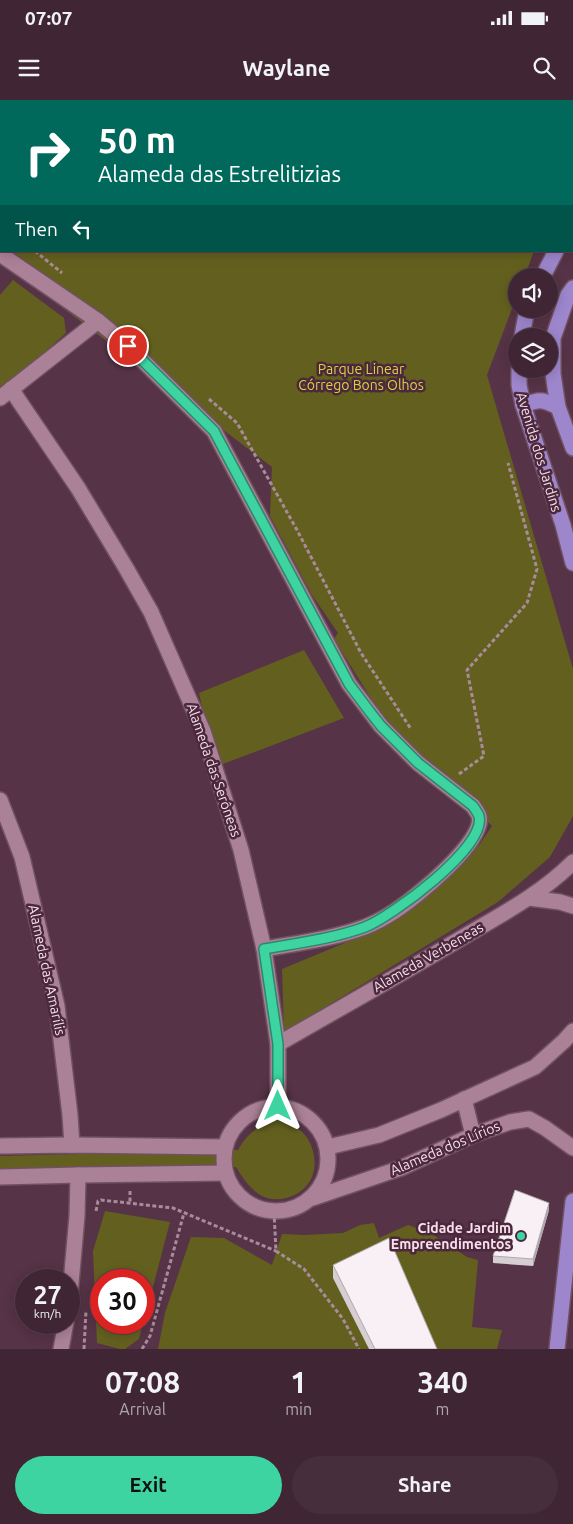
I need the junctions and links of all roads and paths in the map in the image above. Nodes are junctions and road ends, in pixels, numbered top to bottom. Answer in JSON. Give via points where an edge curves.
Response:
{"nodes":[{"id":1,"x":555,"y":252,"type":"edge"},
{"id":2,"x":0,"y":254,"type":"edge"},
{"id":3,"x":547,"y":268,"type":"edge"},
{"id":4,"x":573,"y":288,"type":"edge"},
{"id":5,"x":98,"y":321,"type":"junction"},
{"id":6,"x":519,"y":378,"type":"edge"},
{"id":7,"x":6,"y":393,"type":"edge"},
{"id":8,"x":523,"y":405,"type":"junction"},
{"id":9,"x":558,"y":407,"type":"junction"},
{"id":10,"x":573,"y":448,"type":"edge"},
{"id":11,"x":508,"y":463,"type":"dead end"},
{"id":12,"x":573,"y":563,"type":"edge"},
{"id":13,"x":457,"y":776,"type":"dead end"},
{"id":14,"x":0,"y":800,"type":"edge"},
{"id":15,"x":573,"y":862,"type":"edge"},
{"id":16,"x":529,"y":898,"type":"junction"},
{"id":17,"x":573,"y":906,"type":"edge"},
{"id":18,"x":264,"y":949,"type":"junction"},
{"id":19,"x":573,"y":1031,"type":"edge"},
{"id":20,"x":278,"y":1044,"type":"junction"},
{"id":21,"x":464,"y":1099,"type":"junction"},
{"id":22,"x":278,"y":1106,"type":"junction"},
{"id":23,"x":473,"y":1135,"type":"junction"},
{"id":24,"x":72,"y":1145,"type":"junction"},
{"id":25,"x":0,"y":1146,"type":"edge"},
{"id":26,"x":225,"y":1147,"type":"junction"},
{"id":27,"x":328,"y":1147,"type":"junction"},
{"id":28,"x":573,"y":1148,"type":"edge"},
{"id":29,"x":225,"y":1174,"type":"junction"},
{"id":30,"x":78,"y":1175,"type":"junction"},
{"id":31,"x":0,"y":1177,"type":"edge"},
{"id":32,"x":130,"y":1187,"type":"dead end"},
{"id":33,"x":312,"y":1198,"type":"junction"},
{"id":34,"x":573,"y":1200,"type":"edge"},
{"id":35,"x":130,"y":1203,"type":"junction"},
{"id":36,"x":274,"y":1212,"type":"junction"},
{"id":37,"x":184,"y":1214,"type":"junction"},
{"id":38,"x":94,"y":1217,"type":"dead end"},
{"id":39,"x":276,"y":1251,"type":"junction"},
{"id":40,"x":72,"y":1269,"type":"edge"},
{"id":41,"x":86,"y":1310,"type":"dead end"},
{"id":42,"x":64,"y":1334,"type":"edge"},
{"id":43,"x":61,"y":1349,"type":"edge"},
{"id":44,"x":84,"y":1349,"type":"edge"},
{"id":45,"x":142,"y":1349,"type":"edge"},
{"id":46,"x":359,"y":1349,"type":"edge"},
{"id":47,"x":557,"y":1349,"type":"edge"}],
"edges":[{"from":1,"to":3,"type":"main road"},
{"from":2,"to":5,"type":"street"},
{"from":4,"to":9,"type":"main road","via":[[553,338],[553,374]]},
{"from":5,"to":7,"type":"street"},
{"from":5,"to":18,"type":"street","via":[[128,346],[214,431],[349,684],[381,726],[418,763],[473,806],[479,816],[474,838],[462,853],[394,912],[337,936]]},
{"from":6,"to":8,"type":"main road","name":"Avenida dos Jardins"},
{"from":7,"to":18,"type":"street","name":"Alameda das Serôneas","via":[[78,488],[151,612],[203,731],[242,850]]},
{"from":8,"to":9,"type":"main road","via":[[546,401]]},
{"from":8,"to":12,"type":"main road","name":"Avenida dos Jardins"},
{"from":9,"to":10,"type":"main road"},
{"from":11,"to":13,"type":"path","via":[[537,570],[527,603],[467,670],[484,756]]},
{"from":14,"to":24,"type":"street","name":"Alameda das Amarílis","via":[[22,857],[57,1006]]},
{"from":15,"to":16,"type":"street","name":"Alameda Verbeneas"},
{"from":16,"to":17,"type":"street"},
{"from":16,"to":20,"type":"street","name":"Alameda Verbeneas"},
{"from":18,"to":20,"type":"street","name":"Alameda das Serôneas"},
{"from":19,"to":21,"type":"street","via":[[535,1067]]},
{"from":20,"to":22,"type":"street","name":"Alameda das Serôneas"},
{"from":21,"to":23,"type":"street"},
{"from":21,"to":27,"type":"street","via":[[379,1135]]},
{"from":22,"to":26,"type":"street","via":[[260,1109],[244,1117],[232,1130]]},
{"from":22,"to":27,"type":"street","via":[[300,1112],[318,1126]]},
{"from":23,"to":28,"type":"street","name":"Alameda dos Lírios","via":[[529,1119]]},
{"from":23,"to":33,"type":"street","name":"Alameda dos Lírios","via":[[401,1168]]},
{"from":24,"to":25,"type":"street"},
{"from":24,"to":26,"type":"street"},
{"from":26,"to":29,"type":"street"},
{"from":27,"to":33,"type":"street","via":[[326,1177]]},
{"from":29,"to":30,"type":"street"},
{"from":29,"to":36,"type":"street","via":[[248,1203]]},
{"from":30,"to":31,"type":"street"},
{"from":30,"to":40,"type":"street"},
{"from":32,"to":35,"type":"path"},
{"from":33,"to":36,"type":"street","via":[[288,1211]]},
{"from":34,"to":47,"type":"main road"},
{"from":35,"to":37,"type":"path","via":[[173,1208]]},
{"from":35,"to":38,"type":"path","via":[[98,1201]]},
{"from":36,"to":39,"type":"path"},
{"from":37,"to":39,"type":"path"},
{"from":37,"to":45,"type":"path","via":[[150,1336]]},
{"from":39,"to":46,"type":"path","via":[[304,1269],[343,1319]]},
{"from":41,"to":44,"type":"path"},
{"from":42,"to":43,"type":"street"}]}
